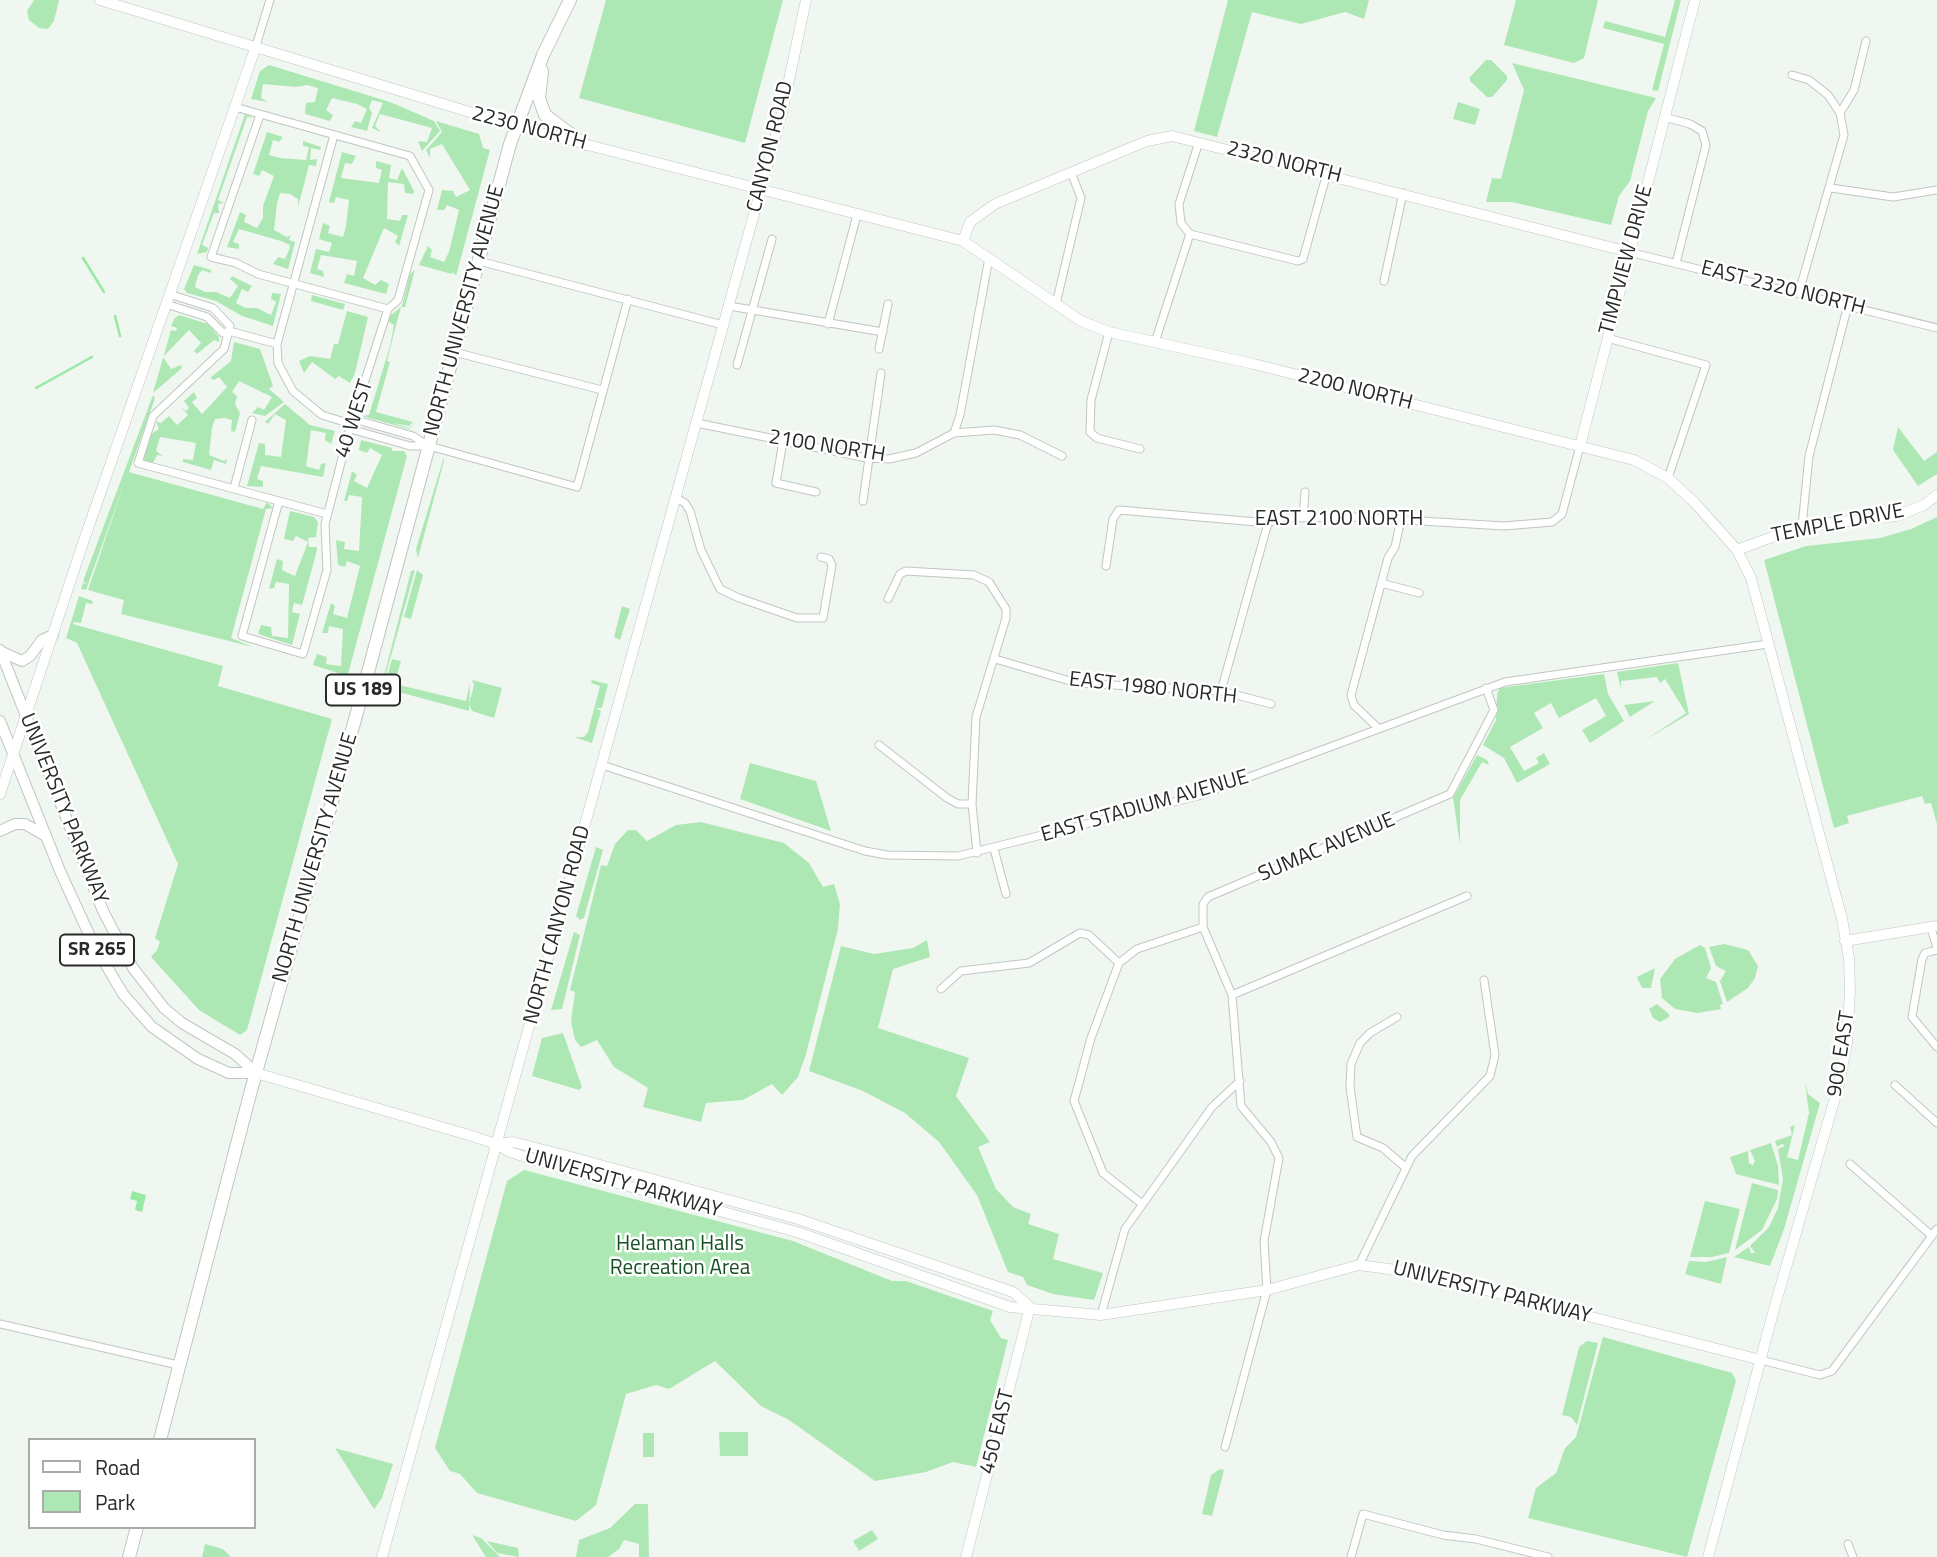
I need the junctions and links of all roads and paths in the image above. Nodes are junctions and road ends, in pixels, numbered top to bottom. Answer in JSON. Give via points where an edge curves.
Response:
{"nodes":[{"id":1,"x":100,"y":0,"type":"edge"},
{"id":2,"x":270,"y":0,"type":"edge"},
{"id":3,"x":570,"y":0,"type":"edge"},
{"id":4,"x":806,"y":0,"type":"edge"},
{"id":5,"x":1695,"y":0,"type":"edge"},
{"id":6,"x":1866,"y":41,"type":"dead end"},
{"id":7,"x":547,"y":46,"type":"junction"},
{"id":8,"x":255,"y":49,"type":"junction"},
{"id":9,"x":1792,"y":75,"type":"dead end"},
{"id":10,"x":235,"y":107,"type":"junction"},
{"id":11,"x":1840,"y":113,"type":"junction"},
{"id":12,"x":260,"y":115,"type":"junction"},
{"id":13,"x":1664,"y":117,"type":"junction"},
{"id":14,"x":516,"y":127,"type":"junction"},
{"id":15,"x":334,"y":135,"type":"junction"},
{"id":16,"x":1199,"y":142,"type":"junction"},
{"id":17,"x":584,"y":144,"type":"junction"},
{"id":18,"x":1071,"y":172,"type":"junction"},
{"id":19,"x":1327,"y":173,"type":"junction"},
{"id":20,"x":1831,"y":188,"type":"junction"},
{"id":21,"x":761,"y":190,"type":"junction"},
{"id":22,"x":1937,"y":191,"type":"edge"},
{"id":23,"x":1403,"y":193,"type":"junction"},
{"id":24,"x":857,"y":215,"type":"junction"},
{"id":25,"x":1190,"y":234,"type":"junction"},
{"id":26,"x":772,"y":239,"type":"dead end"},
{"id":27,"x":963,"y":241,"type":"junction"},
{"id":28,"x":1629,"y":252,"type":"junction"},
{"id":29,"x":989,"y":258,"type":"junction"},
{"id":30,"x":479,"y":261,"type":"junction"},
{"id":31,"x":1676,"y":263,"type":"junction"},
{"id":32,"x":1384,"y":281,"type":"dead end"},
{"id":33,"x":293,"y":283,"type":"junction"},
{"id":34,"x":1799,"y":292,"type":"junction"},
{"id":35,"x":733,"y":293,"type":"joint"},
{"id":36,"x":168,"y":299,"type":"junction"},
{"id":37,"x":628,"y":299,"type":"junction"},
{"id":38,"x":888,"y":304,"type":"dead end"},
{"id":39,"x":1056,"y":304,"type":"junction"},
{"id":40,"x":1848,"y":305,"type":"junction"},
{"id":41,"x":729,"y":306,"type":"junction"},
{"id":42,"x":388,"y":309,"type":"junction"},
{"id":43,"x":752,"y":312,"type":"junction"},
{"id":44,"x":828,"y":324,"type":"junction"},
{"id":45,"x":723,"y":325,"type":"junction"},
{"id":46,"x":1937,"y":328,"type":"edge"},
{"id":47,"x":229,"y":331,"type":"junction"},
{"id":48,"x":883,"y":332,"type":"junction"},
{"id":49,"x":1109,"y":332,"type":"junction"},
{"id":50,"x":1607,"y":338,"type":"junction"},
{"id":51,"x":1155,"y":342,"type":"junction"},
{"id":52,"x":276,"y":344,"type":"junction"},
{"id":53,"x":879,"y":349,"type":"dead end"},
{"id":54,"x":454,"y":352,"type":"junction"},
{"id":55,"x":737,"y":365,"type":"dead end"},
{"id":56,"x":881,"y":373,"type":"dead end"},
{"id":57,"x":602,"y":390,"type":"junction"},
{"id":58,"x":252,"y":420,"type":"dead end"},
{"id":59,"x":697,"y":423,"type":"junction"},
{"id":60,"x":351,"y":424,"type":"junction"},
{"id":61,"x":954,"y":433,"type":"junction"},
{"id":62,"x":783,"y":441,"type":"junction"},
{"id":63,"x":429,"y":446,"type":"junction"},
{"id":64,"x":1580,"y":446,"type":"junction"},
{"id":65,"x":1140,"y":449,"type":"dead end"},
{"id":66,"x":1062,"y":456,"type":"dead end"},
{"id":67,"x":867,"y":458,"type":"junction"},
{"id":68,"x":1668,"y":478,"type":"junction"},
{"id":69,"x":234,"y":488,"type":"junction"},
{"id":70,"x":816,"y":492,"type":"dead end"},
{"id":71,"x":1305,"y":492,"type":"dead end"},
{"id":72,"x":1937,"y":495,"type":"edge"},
{"id":73,"x":676,"y":498,"type":"junction"},
{"id":74,"x":279,"y":501,"type":"junction"},
{"id":75,"x":863,"y":501,"type":"dead end"},
{"id":76,"x":327,"y":514,"type":"junction"},
{"id":77,"x":1303,"y":518,"type":"junction"},
{"id":78,"x":1559,"y":518,"type":"joint"},
{"id":79,"x":1401,"y":519,"type":"junction"},
{"id":80,"x":1268,"y":523,"type":"junction"},
{"id":81,"x":1802,"y":526,"type":"junction"},
{"id":82,"x":1737,"y":550,"type":"junction"},
{"id":83,"x":821,"y":557,"type":"dead end"},
{"id":84,"x":1106,"y":566,"type":"dead end"},
{"id":85,"x":1381,"y":583,"type":"junction"},
{"id":86,"x":1419,"y":593,"type":"dead end"},
{"id":87,"x":888,"y":599,"type":"dead end"},
{"id":88,"x":53,"y":635,"type":"junction"},
{"id":89,"x":1768,"y":644,"type":"junction"},
{"id":90,"x":0,"y":650,"type":"edge"},
{"id":91,"x":995,"y":659,"type":"junction"},
{"id":92,"x":1486,"y":688,"type":"junction"},
{"id":93,"x":1221,"y":691,"type":"junction"},
{"id":94,"x":1270,"y":704,"type":"dead end"},
{"id":95,"x":26,"y":716,"type":"junction"},
{"id":96,"x":0,"y":722,"type":"edge"},
{"id":97,"x":1378,"y":728,"type":"junction"},
{"id":98,"x":879,"y":745,"type":"dead end"},
{"id":99,"x":13,"y":754,"type":"junction"},
{"id":100,"x":602,"y":765,"type":"junction"},
{"id":101,"x":0,"y":794,"type":"edge"},
{"id":102,"x":972,"y":804,"type":"junction"},
{"id":103,"x":0,"y":831,"type":"edge"},
{"id":104,"x":46,"y":838,"type":"junction"},
{"id":105,"x":994,"y":849,"type":"junction"},
{"id":106,"x":977,"y":853,"type":"junction"},
{"id":107,"x":1006,"y":894,"type":"dead end"},
{"id":108,"x":1467,"y":896,"type":"dead end"},
{"id":109,"x":1203,"y":926,"type":"junction"},
{"id":110,"x":1934,"y":927,"type":"edge"},
{"id":111,"x":1845,"y":941,"type":"junction"},
{"id":112,"x":1937,"y":949,"type":"edge"},
{"id":113,"x":1119,"y":963,"type":"junction"},
{"id":114,"x":1484,"y":980,"type":"dead end"},
{"id":115,"x":941,"y":989,"type":"dead end"},
{"id":116,"x":1232,"y":995,"type":"junction"},
{"id":117,"x":1397,"y":1017,"type":"dead end"},
{"id":118,"x":1937,"y":1047,"type":"edge"},
{"id":119,"x":256,"y":1073,"type":"junction"},
{"id":120,"x":1240,"y":1081,"type":"junction"},
{"id":121,"x":1895,"y":1086,"type":"dead end"},
{"id":122,"x":1937,"y":1123,"type":"edge"},
{"id":123,"x":496,"y":1144,"type":"junction"},
{"id":124,"x":1850,"y":1164,"type":"dead end"},
{"id":125,"x":1405,"y":1167,"type":"junction"},
{"id":126,"x":1142,"y":1204,"type":"junction"},
{"id":127,"x":1935,"y":1233,"type":"edge"},
{"id":128,"x":1359,"y":1265,"type":"junction"},
{"id":129,"x":1267,"y":1290,"type":"junction"},
{"id":130,"x":1031,"y":1307,"type":"junction"},
{"id":131,"x":1101,"y":1315,"type":"junction"},
{"id":132,"x":0,"y":1324,"type":"edge"},
{"id":133,"x":1761,"y":1360,"type":"junction"},
{"id":134,"x":178,"y":1365,"type":"junction"},
{"id":135,"x":160,"y":1438,"type":"edge"},
{"id":136,"x":1225,"y":1447,"type":"dead end"},
{"id":137,"x":136,"y":1529,"type":"edge"},
{"id":138,"x":1848,"y":1544,"type":"dead end"},
{"id":139,"x":129,"y":1557,"type":"edge"},
{"id":140,"x":383,"y":1557,"type":"edge"},
{"id":141,"x":966,"y":1557,"type":"edge"},
{"id":142,"x":1351,"y":1557,"type":"edge"},
{"id":143,"x":1548,"y":1557,"type":"edge"},
{"id":144,"x":1708,"y":1557,"type":"edge"},
{"id":145,"x":1853,"y":1557,"type":"edge"}],
"edges":[{"from":1,"to":8,"type":"main road","name":"2230 NORTH"},
{"from":2,"to":8,"type":"street"},
{"from":3,"to":7,"type":"highway","name":"NORTH UNIVERSITY AVENUE","number":"US 189"},
{"from":4,"to":21,"type":"main road","name":"CANYON ROAD"},
{"from":5,"to":13,"type":"main road","name":"TIMPVIEW DRIVE"},
{"from":6,"to":11,"type":"street","via":[[1854,89]]},
{"from":7,"to":14,"type":"highway","name":"NORTH UNIVERSITY AVENUE","number":"US 189"},
{"from":7,"to":17,"type":"highway","via":[[540,104],[548,118]]},
{"from":8,"to":10,"type":"main road"},
{"from":8,"to":14,"type":"main road","name":"2230 NORTH"},
{"from":9,"to":11,"type":"street","via":[[1821,88]]},
{"from":10,"to":12,"type":"street"},
{"from":10,"to":36,"type":"main road"},
{"from":11,"to":20,"type":"street","via":[[1843,145]]},
{"from":12,"to":15,"type":"street"},
{"from":12,"to":33,"type":"street","via":[[211,257]]},
{"from":13,"to":28,"type":"main road","name":"TIMPVIEW DRIVE"},
{"from":13,"to":31,"type":"street","via":[[1702,131],[1706,145]]},
{"from":14,"to":17,"type":"main road","name":"2230 NORTH"},
{"from":14,"to":30,"type":"highway","name":"NORTH UNIVERSITY AVENUE","number":"US 189"},
{"from":15,"to":33,"type":"street"},
{"from":15,"to":42,"type":"street","name":"40 WEST","via":[[410,156],[429,190],[398,300]]},
{"from":16,"to":18,"type":"main road","name":"2320 NORTH","via":[[1161,136]]},
{"from":16,"to":19,"type":"main road","name":"2320 NORTH"},
{"from":16,"to":25,"type":"street","via":[[1179,204],[1181,223]]},
{"from":17,"to":21,"type":"main road","name":"2230 NORTH"},
{"from":18,"to":27,"type":"main road","name":"2320 NORTH","via":[[977,214]]},
{"from":18,"to":39,"type":"street","via":[[1081,198]]},
{"from":19,"to":23,"type":"main road","name":"2320 NORTH"},
{"from":19,"to":25,"type":"street","via":[[1303,259]]},
{"from":20,"to":22,"type":"street","via":[[1893,197]]},
{"from":20,"to":34,"type":"street"},
{"from":21,"to":24,"type":"main road","name":"2230 NORTH"},
{"from":21,"to":35,"type":"main road","name":"CANYON ROAD"},
{"from":23,"to":28,"type":"main road","name":"2320 NORTH"},
{"from":23,"to":32,"type":"street"},
{"from":24,"to":27,"type":"main road","name":"2230 NORTH"},
{"from":24,"to":44,"type":"street"},
{"from":25,"to":51,"type":"street"},
{"from":26,"to":43,"type":"street"},
{"from":27,"to":29,"type":"main road","name":"2200 NORTH"},
{"from":28,"to":31,"type":"street","name":"EAST 2320 NORTH"},
{"from":28,"to":50,"type":"main road","name":"TIMPVIEW DRIVE"},
{"from":29,"to":39,"type":"main road","name":"2200 NORTH"},
{"from":29,"to":61,"type":"street"},
{"from":30,"to":37,"type":"street"},
{"from":30,"to":54,"type":"highway","name":"NORTH UNIVERSITY AVENUE","number":"US 189"},
{"from":31,"to":34,"type":"street","name":"EAST 2320 NORTH"},
{"from":33,"to":42,"type":"street"},
{"from":33,"to":52,"type":"street"},
{"from":34,"to":40,"type":"street","name":"EAST 2320 NORTH"},
{"from":35,"to":41,"type":"main road","name":"NORTH CANYON ROAD"},
{"from":36,"to":47,"type":"street","via":[[213,308],[230,326]]},
{"from":36,"to":88,"type":"main road"},
{"from":37,"to":45,"type":"street"},
{"from":37,"to":57,"type":"street"},
{"from":38,"to":48,"type":"street"},
{"from":39,"to":49,"type":"main road","name":"2200 NORTH"},
{"from":40,"to":46,"type":"street","name":"EAST 2320 NORTH"},
{"from":40,"to":81,"type":"street","via":[[1809,456]]},
{"from":41,"to":43,"type":"street"},
{"from":41,"to":45,"type":"main road","name":"NORTH CANYON ROAD"},
{"from":42,"to":60,"type":"street","name":"40 WEST"},
{"from":43,"to":44,"type":"street"},
{"from":43,"to":55,"type":"street"},
{"from":44,"to":48,"type":"street"},
{"from":45,"to":59,"type":"main road","name":"NORTH CANYON ROAD"},
{"from":47,"to":52,"type":"street"},
{"from":47,"to":69,"type":"street","via":[[224,349],[153,415],[138,463]]},
{"from":48,"to":53,"type":"street"},
{"from":49,"to":51,"type":"main road","name":"2200 NORTH"},
{"from":49,"to":65,"type":"street","via":[[1091,400],[1090,432]]},
{"from":50,"to":64,"type":"main road","name":"TIMPVIEW DRIVE"},
{"from":50,"to":68,"type":"street","via":[[1706,365]]},
{"from":51,"to":64,"type":"main road","name":"2200 NORTH"},
{"from":52,"to":60,"type":"street","via":[[278,363],[293,391],[314,410]]},
{"from":54,"to":57,"type":"street"},
{"from":54,"to":63,"type":"highway","name":"NORTH UNIVERSITY AVENUE","number":"US 189"},
{"from":56,"to":67,"type":"street"},
{"from":57,"to":63,"type":"street","via":[[577,487]]},
{"from":58,"to":69,"type":"street"},
{"from":59,"to":62,"type":"street","name":"2100 NORTH"},
{"from":59,"to":73,"type":"main road","name":"NORTH CANYON ROAD"},
{"from":60,"to":63,"type":"street","via":[[354,430],[411,447]]},
{"from":60,"to":76,"type":"street","name":"40 WEST"},
{"from":61,"to":66,"type":"street","via":[[1008,432]]},
{"from":61,"to":67,"type":"street","name":"2100 NORTH","via":[[916,453]]},
{"from":62,"to":67,"type":"street","name":"2100 NORTH"},
{"from":62,"to":70,"type":"street","via":[[776,483]]},
{"from":63,"to":119,"type":"highway","name":"NORTH UNIVERSITY AVENUE","number":"US 189"},
{"from":64,"to":68,"type":"main road","name":"2200 NORTH","via":[[1634,460]]},
{"from":64,"to":78,"type":"street","name":"TIMPVIEW DRIVE"},
{"from":67,"to":75,"type":"street"},
{"from":68,"to":82,"type":"main road","name":"2200 NORTH"},
{"from":69,"to":74,"type":"street"},
{"from":71,"to":77,"type":"street"},
{"from":72,"to":81,"type":"main road","name":"TEMPLE DRIVE","via":[[1924,505],[1884,519]]},
{"from":73,"to":83,"type":"street","via":[[690,511],[701,550],[720,589],[738,598],[797,618],[823,618],[832,565]]},
{"from":73,"to":100,"type":"main road","name":"NORTH CANYON ROAD"},
{"from":74,"to":76,"type":"street"},
{"from":74,"to":76,"type":"street","name":"40 WEST","via":[[242,636],[303,654],[327,570]]},
{"from":77,"to":79,"type":"street","name":"EAST 2100 NORTH"},
{"from":77,"to":80,"type":"street","name":"EAST 2100 NORTH"},
{"from":78,"to":79,"type":"street","name":"EAST 2100 NORTH","via":[[1504,526]]},
{"from":79,"to":85,"type":"street"},
{"from":80,"to":84,"type":"street","name":"EAST 2100 NORTH","via":[[1119,510],[1113,519]]},
{"from":80,"to":93,"type":"street"},
{"from":81,"to":82,"type":"main road","name":"TEMPLE DRIVE"},
{"from":82,"to":89,"type":"main road","name":"900 EAST","via":[[1751,578]]},
{"from":85,"to":86,"type":"street"},
{"from":85,"to":97,"type":"street","via":[[1351,695],[1354,705]]},
{"from":87,"to":91,"type":"street","via":[[906,571],[974,575],[989,582],[1006,609]]},
{"from":88,"to":90,"type":"main road","via":[[22,661]]},
{"from":88,"to":95,"type":"main road"},
{"from":89,"to":92,"type":"street","name":"EAST STADIUM AVENUE"},
{"from":89,"to":111,"type":"main road","name":"900 EAST"},
{"from":90,"to":95,"type":"main road","name":"UNIVERSITY PARKWAY","number":"SR 265"},
{"from":91,"to":93,"type":"street","name":"EAST 1980 NORTH","via":[[1077,683]]},
{"from":91,"to":102,"type":"street","via":[[976,717]]},
{"from":92,"to":97,"type":"street","name":"EAST STADIUM AVENUE"},
{"from":92,"to":109,"type":"street","name":"SUMAC AVENUE","via":[[1494,710],[1450,794],[1208,897]]},
{"from":93,"to":94,"type":"street","name":"EAST 1980 NORTH"},
{"from":95,"to":99,"type":"main road"},
{"from":95,"to":119,"type":"main road","name":"UNIVERSITY PARKWAY","number":"SR 265","via":[[103,911],[133,968],[182,1023]]},
{"from":96,"to":99,"type":"main road","name":"UNIVERSITY PARKWAY","number":"SR 265"},
{"from":97,"to":105,"type":"street","name":"EAST STADIUM AVENUE","via":[[1198,796]]},
{"from":98,"to":102,"type":"street","via":[[947,799]]},
{"from":99,"to":101,"type":"main road"},
{"from":99,"to":104,"type":"main road","name":"UNIVERSITY PARKWAY","number":"SR 265"},
{"from":100,"to":106,"type":"street","name":"EAST STADIUM AVENUE","via":[[865,851],[911,856]]},
{"from":100,"to":123,"type":"main road","name":"NORTH CANYON ROAD"},
{"from":102,"to":106,"type":"street"},
{"from":103,"to":104,"type":"main road","via":[[24,824]]},
{"from":104,"to":119,"type":"main road","name":"UNIVERSITY PARKWAY","number":"SR 265","via":[[93,943],[132,1006],[160,1033],[198,1059],[229,1073]]},
{"from":105,"to":106,"type":"street","name":"EAST STADIUM AVENUE"},
{"from":105,"to":107,"type":"street"},
{"from":108,"to":116,"type":"street"},
{"from":109,"to":113,"type":"street","via":[[1137,950]]},
{"from":109,"to":116,"type":"street"},
{"from":110,"to":111,"type":"main road"},
{"from":110,"to":112,"type":"street"},
{"from":111,"to":133,"type":"main road","name":"900 EAST","via":[[1850,990],[1844,1065]]},
{"from":112,"to":118,"type":"street","via":[[1924,953],[1912,1017]]},
{"from":113,"to":115,"type":"street","via":[[1080,933],[1029,963],[961,971]]},
{"from":113,"to":126,"type":"street","via":[[1074,1101],[1103,1173]]},
{"from":114,"to":125,"type":"street","via":[[1495,1055],[1490,1076]]},
{"from":116,"to":120,"type":"street"},
{"from":117,"to":125,"type":"street","via":[[1360,1043],[1350,1064],[1350,1087],[1357,1137],[1382,1148]]},
{"from":119,"to":123,"type":"main road","name":"UNIVERSITY PARKWAY"},
{"from":119,"to":134,"type":"highway","name":"NORTH UNIVERSITY AVENUE","number":"US 189"},
{"from":120,"to":126,"type":"street","via":[[1212,1107]]},
{"from":120,"to":129,"type":"street","via":[[1241,1106],[1279,1158],[1264,1241]]},
{"from":121,"to":122,"type":"street"},
{"from":123,"to":130,"type":"main road","name":"UNIVERSITY PARKWAY","via":[[546,1163],[797,1232],[1010,1307]]},
{"from":123,"to":130,"type":"main road","name":"UNIVERSITY PARKWAY","via":[[513,1142],[798,1219],[1013,1292]]},
{"from":123,"to":140,"type":"main road","name":"NORTH CANYON ROAD"},
{"from":124,"to":127,"type":"street"},
{"from":125,"to":128,"type":"street"},
{"from":126,"to":131,"type":"street","via":[[1121,1241]]},
{"from":127,"to":133,"type":"street","name":"UNIVERSITY PARKWAY","via":[[1828,1374]]},
{"from":128,"to":129,"type":"main road","name":"UNIVERSITY PARKWAY"},
{"from":128,"to":133,"type":"main road","name":"UNIVERSITY PARKWAY","via":[[1418,1273]]},
{"from":129,"to":131,"type":"main road","name":"UNIVERSITY PARKWAY"},
{"from":129,"to":136,"type":"street"},
{"from":130,"to":131,"type":"main road","name":"UNIVERSITY PARKWAY"},
{"from":130,"to":141,"type":"main road","name":"450 EAST"},
{"from":132,"to":134,"type":"street"},
{"from":133,"to":144,"type":"main road","name":"900 EAST"},
{"from":134,"to":135,"type":"highway","name":"NORTH UNIVERSITY AVENUE","number":"US 189"},
{"from":137,"to":139,"type":"highway"},
{"from":138,"to":145,"type":"street"},
{"from":142,"to":143,"type":"street","via":[[1363,1514]]}]}
